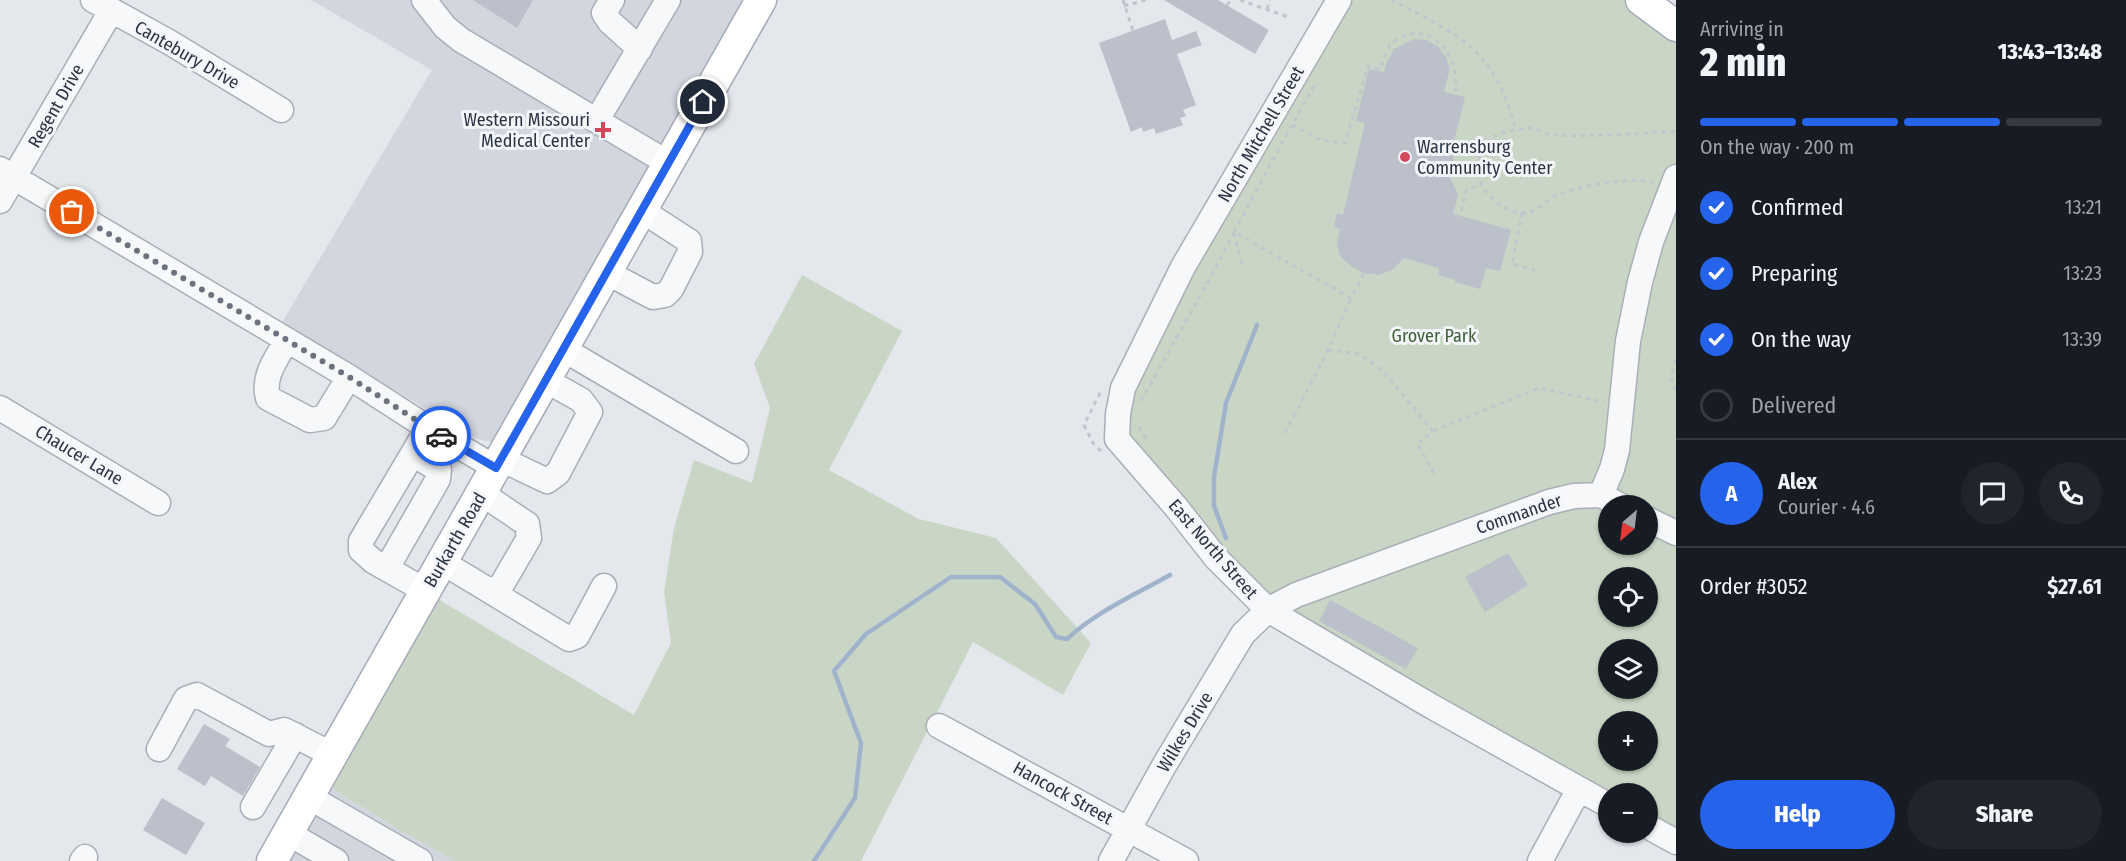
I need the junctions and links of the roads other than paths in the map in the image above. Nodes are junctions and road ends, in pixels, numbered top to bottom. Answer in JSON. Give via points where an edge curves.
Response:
{"nodes":[{"id":1,"x":424,"y":0,"type":"edge"},
{"id":2,"x":668,"y":0,"type":"edge"},
{"id":3,"x":761,"y":0,"type":"edge"},
{"id":4,"x":1339,"y":0,"type":"edge"},
{"id":5,"x":1641,"y":0,"type":"edge"},
{"id":6,"x":604,"y":4,"type":"edge"},
{"id":7,"x":102,"y":5,"type":"edge"},
{"id":8,"x":1676,"y":26,"type":"edge"},
{"id":9,"x":640,"y":49,"type":"junction"},
{"id":10,"x":281,"y":110,"type":"dead end"},
{"id":11,"x":597,"y":120,"type":"junction"},
{"id":12,"x":668,"y":163,"type":"junction"},
{"id":13,"x":7,"y":173,"type":"edge"},
{"id":14,"x":1666,"y":184,"type":"edge"},
{"id":15,"x":0,"y":201,"type":"edge"},
{"id":16,"x":641,"y":210,"type":"junction"},
{"id":17,"x":1183,"y":267,"type":"joint"},
{"id":18,"x":606,"y":272,"type":"junction"},
{"id":19,"x":287,"y":340,"type":"junction"},
{"id":20,"x":563,"y":349,"type":"junction"},
{"id":21,"x":349,"y":377,"type":"junction"},
{"id":22,"x":545,"y":380,"type":"junction"},
{"id":23,"x":0,"y":408,"type":"edge"},
{"id":24,"x":428,"y":428,"type":"junction"},
{"id":25,"x":736,"y":450,"type":"dead end"},
{"id":26,"x":413,"y":454,"type":"junction"},
{"id":27,"x":493,"y":474,"type":"junction"},
{"id":28,"x":1611,"y":495,"type":"edge"},
{"id":29,"x":1598,"y":499,"type":"edge"},
{"id":30,"x":158,"y":502,"type":"dead end"},
{"id":31,"x":1658,"y":524,"type":"edge"},
{"id":32,"x":1676,"y":533,"type":"edge"},
{"id":33,"x":442,"y":562,"type":"junction"},
{"id":34,"x":387,"y":568,"type":"junction"},
{"id":35,"x":604,"y":586,"type":"dead end"},
{"id":36,"x":426,"y":591,"type":"junction"},
{"id":37,"x":490,"y":591,"type":"junction"},
{"id":38,"x":1268,"y":610,"type":"junction"},
{"id":39,"x":939,"y":726,"type":"dead end"},
{"id":40,"x":295,"y":735,"type":"junction"},
{"id":41,"x":159,"y":749,"type":"dead end"},
{"id":42,"x":333,"y":755,"type":"junction"},
{"id":43,"x":1579,"y":789,"type":"junction"},
{"id":44,"x":309,"y":797,"type":"junction"},
{"id":45,"x":1598,"y":799,"type":"edge"},
{"id":46,"x":253,"y":807,"type":"dead end"},
{"id":47,"x":1129,"y":830,"type":"junction"},
{"id":48,"x":1658,"y":832,"type":"edge"},
{"id":49,"x":288,"y":833,"type":"junction"},
{"id":50,"x":1676,"y":842,"type":"edge"},
{"id":51,"x":272,"y":861,"type":"edge"},
{"id":52,"x":336,"y":861,"type":"edge"},
{"id":53,"x":420,"y":861,"type":"edge"},
{"id":54,"x":1111,"y":861,"type":"edge"},
{"id":55,"x":1186,"y":861,"type":"edge"},
{"id":56,"x":1540,"y":861,"type":"edge"}],
"edges":[{"from":1,"to":11,"type":"street","via":[[461,40]]},
{"from":2,"to":9,"type":"street"},
{"from":3,"to":12,"type":"main road","name":"Burkarth Road"},
{"from":4,"to":17,"type":"street","name":"North Mitchell Street"},
{"from":5,"to":8,"type":"main road"},
{"from":6,"to":9,"type":"street","via":[[610,22]]},
{"from":7,"to":10,"type":"street","name":"Cantebury Drive"},
{"from":7,"to":13,"type":"street","name":"Regent Drive"},
{"from":9,"to":11,"type":"street"},
{"from":11,"to":12,"type":"street"},
{"from":12,"to":16,"type":"main road","name":"Burkarth Road"},
{"from":13,"to":15,"type":"street","name":"Regent Drive"},
{"from":13,"to":19,"type":"street"},
{"from":14,"to":28,"type":"street","name":"Commander","via":[[1628,341]]},
{"from":16,"to":18,"type":"main road","name":"Burkarth Road"},
{"from":16,"to":18,"type":"street","via":[[689,241],[690,252],[671,289],[665,295],[653,297]]},
{"from":17,"to":38,"type":"street","name":"East North Street","via":[[1123,388],[1117,439],[1216,558]]},
{"from":18,"to":20,"type":"main road","name":"Burkarth Road"},
{"from":19,"to":21,"type":"street"},
{"from":19,"to":21,"type":"street","via":[[267,377],[268,398],[310,420],[324,418]]},
{"from":20,"to":22,"type":"main road","name":"Burkarth Road"},
{"from":20,"to":25,"type":"street"},
{"from":21,"to":24,"type":"street"},
{"from":22,"to":27,"type":"main road","name":"Burkarth Road"},
{"from":22,"to":27,"type":"street","via":[[581,400],[590,412],[558,473],[547,481]]},
{"from":23,"to":30,"type":"street","name":"Chaucer Lane"},
{"from":24,"to":26,"type":"street"},
{"from":24,"to":27,"type":"street"},
{"from":26,"to":34,"type":"street","via":[[439,470],[438,478]]},
{"from":26,"to":34,"type":"street","via":[[361,541],[361,550]]},
{"from":27,"to":33,"type":"main road","name":"Burkarth Road"},
{"from":27,"to":37,"type":"street","via":[[527,524],[529,538],[501,586]]},
{"from":29,"to":38,"type":"street","name":"Commander","via":[[1574,496],[1548,502],[1296,595]]},
{"from":31,"to":32,"type":"street"},
{"from":33,"to":36,"type":"main road","name":"Burkarth Road"},
{"from":33,"to":37,"type":"street"},
{"from":34,"to":36,"type":"street"},
{"from":35,"to":37,"type":"street","via":[[577,636],[569,639]]},
{"from":36,"to":42,"type":"main road","name":"Burkarth Road"},
{"from":38,"to":43,"type":"street","name":"East North Street"},
{"from":38,"to":47,"type":"street","name":"Wilkes Drive","via":[[1243,634]]},
{"from":39,"to":47,"type":"street","name":"Hancock Street"},
{"from":40,"to":41,"type":"street","via":[[284,730],[269,734],[196,695],[186,699]]},
{"from":40,"to":42,"type":"street"},
{"from":40,"to":46,"type":"street"},
{"from":42,"to":44,"type":"main road","name":"Burkarth Road"},
{"from":43,"to":45,"type":"street","name":"East North Street"},
{"from":43,"to":56,"type":"street"},
{"from":44,"to":49,"type":"main road","name":"Burkarth Road"},
{"from":44,"to":53,"type":"street"},
{"from":47,"to":54,"type":"street","name":"Wilkes Drive"},
{"from":47,"to":55,"type":"street","name":"Hancock Street"},
{"from":48,"to":50,"type":"street"},
{"from":49,"to":51,"type":"main road","name":"Burkarth Road"},
{"from":49,"to":52,"type":"street"}]}
